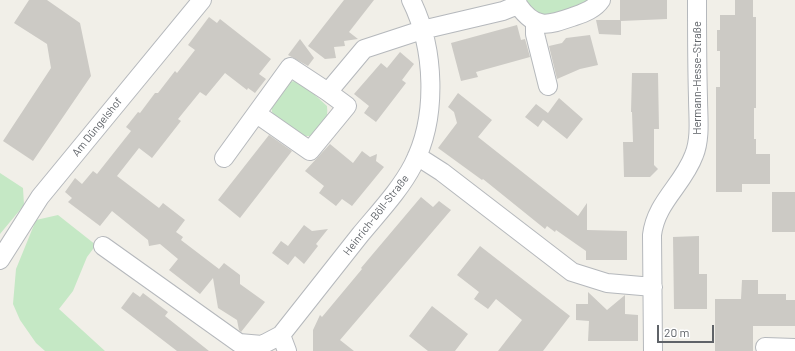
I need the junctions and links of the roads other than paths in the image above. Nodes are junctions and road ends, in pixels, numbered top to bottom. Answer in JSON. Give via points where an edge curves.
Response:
{"nodes":[{"id":1,"x":202,"y":0,"type":"edge"},
{"id":2,"x":411,"y":0,"type":"edge"},
{"id":3,"x":601,"y":0,"type":"edge"},
{"id":4,"x":696,"y":0,"type":"edge"},
{"id":5,"x":518,"y":2,"type":"edge"},
{"id":6,"x":535,"y":21,"type":"junction"},
{"id":7,"x":422,"y":30,"type":"junction"},
{"id":8,"x":548,"y":86,"type":"dead end"},
{"id":9,"x":328,"y":92,"type":"junction"},
{"id":10,"x":257,"y":114,"type":"junction"},
{"id":11,"x":417,"y":156,"type":"junction"},
{"id":12,"x":224,"y":158,"type":"dead end"},
{"id":13,"x":103,"y":246,"type":"dead end"},
{"id":14,"x":0,"y":260,"type":"edge"},
{"id":15,"x":652,"y":287,"type":"junction"},
{"id":16,"x":284,"y":343,"type":"edge"},
{"id":17,"x":765,"y":347,"type":"dead end"},
{"id":18,"x":795,"y":348,"type":"edge"},
{"id":19,"x":653,"y":351,"type":"edge"}],
"edges":[{"from":1,"to":14,"type":"street","name":"Am Düngelshof","via":[[40,197]]},
{"from":2,"to":7,"type":"street","name":"Heinrich-Böll-Straße"},
{"from":3,"to":6,"type":"street","via":[[586,12],[551,25]]},
{"from":4,"to":15,"type":"street","name":"Hermann-Hesse-Straße","via":[[697,140],[686,171],[654,221]]},
{"from":5,"to":6,"type":"street","via":[[526,16]]},
{"from":5,"to":7,"type":"street","via":[[503,11]]},
{"from":6,"to":8,"type":"street","via":[[534,34]]},
{"from":7,"to":9,"type":"street","via":[[364,48]]},
{"from":7,"to":11,"type":"street","name":"Heinrich-Böll-Straße","via":[[428,56],[429,111]]},
{"from":9,"to":10,"type":"street","via":[[290,67]]},
{"from":9,"to":10,"type":"street","via":[[347,106],[310,151]]},
{"from":10,"to":12,"type":"street"},
{"from":11,"to":15,"type":"street","via":[[442,172],[572,272],[607,283]]},
{"from":11,"to":16,"type":"street","name":"Heinrich-Böll-Straße","via":[[399,187]]},
{"from":13,"to":16,"type":"street","name":"Heinrich-Böll-Straße","via":[[239,343]]},
{"from":15,"to":19,"type":"street","name":"Hermann-Hesse-Straße"},
{"from":17,"to":18,"type":"street"}]}
